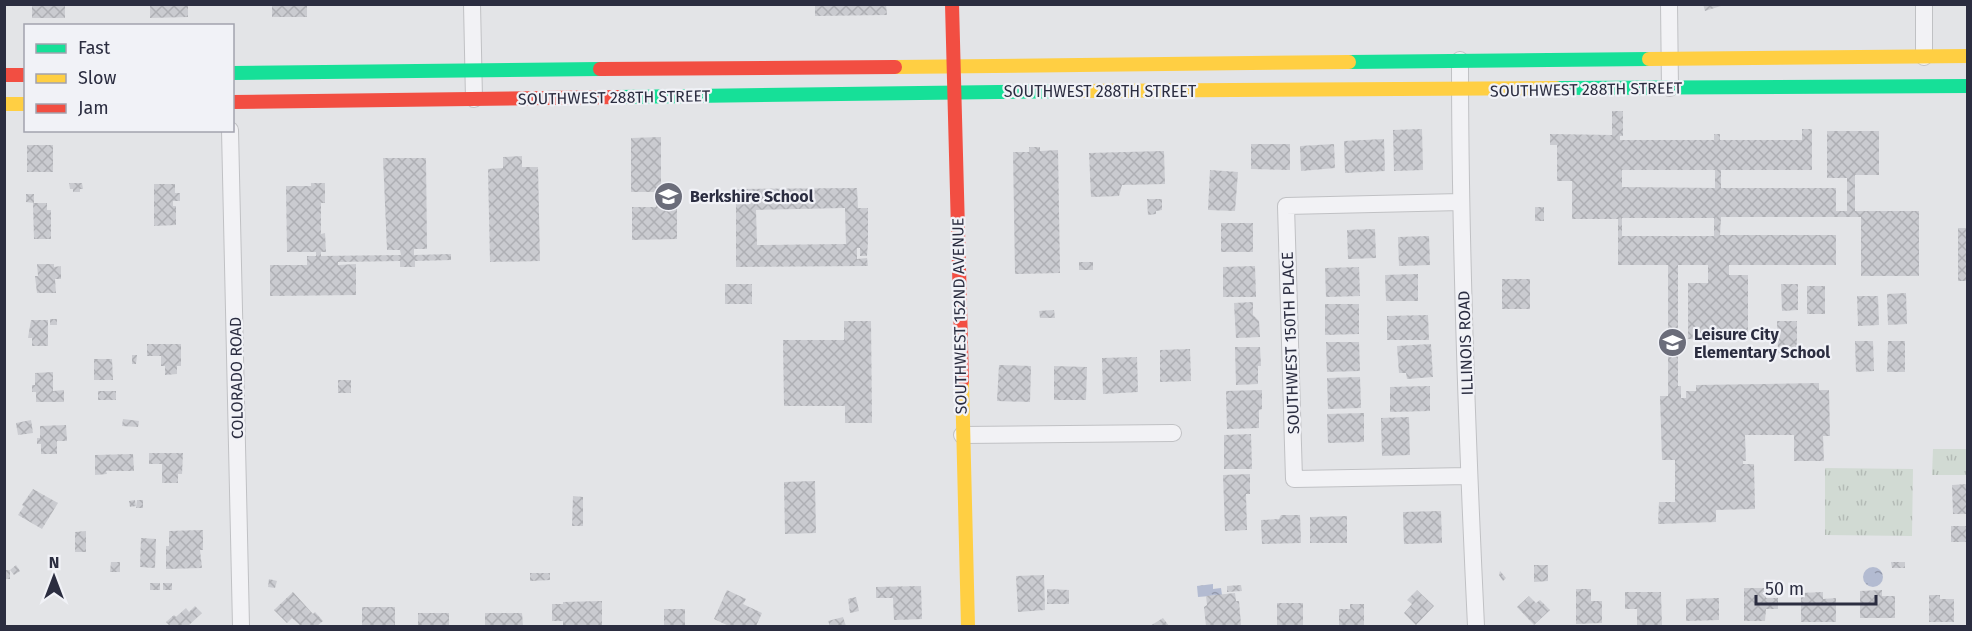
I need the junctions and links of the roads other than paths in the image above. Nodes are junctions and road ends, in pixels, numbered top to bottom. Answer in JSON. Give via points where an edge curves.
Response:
{"nodes":[{"id":1,"x":472,"y":4,"type":"edge"},
{"id":2,"x":952,"y":4,"type":"edge"},
{"id":3,"x":1669,"y":4,"type":"edge"},
{"id":4,"x":1924,"y":4,"type":"edge"},
{"id":5,"x":1968,"y":56,"type":"edge"},
{"id":6,"x":1924,"y":57,"type":"junction"},
{"id":7,"x":1669,"y":59,"type":"junction"},
{"id":8,"x":1460,"y":60,"type":"junction"},
{"id":9,"x":953,"y":65,"type":"junction"},
{"id":10,"x":679,"y":67,"type":"junction"},
{"id":11,"x":473,"y":69,"type":"junction"},
{"id":12,"x":234,"y":73,"type":"edge"},
{"id":13,"x":4,"y":75,"type":"edge"},
{"id":14,"x":24,"y":75,"type":"edge"},
{"id":15,"x":1968,"y":86,"type":"edge"},
{"id":16,"x":1670,"y":88,"type":"junction"},
{"id":17,"x":1460,"y":90,"type":"junction"},
{"id":18,"x":954,"y":92,"type":"junction"},
{"id":19,"x":679,"y":96,"type":"junction"},
{"id":20,"x":474,"y":99,"type":"junction"},
{"id":21,"x":234,"y":102,"type":"edge"},
{"id":22,"x":4,"y":104,"type":"edge"},
{"id":23,"x":24,"y":104,"type":"edge"},
{"id":24,"x":230,"y":132,"type":"edge"},
{"id":25,"x":1461,"y":202,"type":"junction"},
{"id":26,"x":1173,"y":433,"type":"dead end"},
{"id":27,"x":962,"y":435,"type":"junction"},
{"id":28,"x":1469,"y":476,"type":"junction"},
{"id":29,"x":241,"y":627,"type":"edge"},
{"id":30,"x":968,"y":627,"type":"edge"},
{"id":31,"x":1476,"y":627,"type":"edge"}],
"edges":[{"from":1,"to":11,"type":"street"},
{"from":2,"to":9,"type":"main road","name":"SOUTHWEST 152ND AVENUE"},
{"from":3,"to":7,"type":"street"},
{"from":4,"to":6,"type":"street"},
{"from":5,"to":6,"type":"main road","name":"SOUTHWEST 288TH STREET"},
{"from":6,"to":7,"type":"main road","name":"SOUTHWEST 288TH STREET"},
{"from":7,"to":8,"type":"main road","name":"SOUTHWEST 288TH STREET"},
{"from":7,"to":16,"type":"street"},
{"from":8,"to":9,"type":"main road","name":"SOUTHWEST 288TH STREET"},
{"from":8,"to":17,"type":"street","name":"ILLINOIS ROAD"},
{"from":9,"to":10,"type":"main road","name":"SOUTHWEST 288TH STREET"},
{"from":9,"to":18,"type":"main road","name":"SOUTHWEST 152ND AVENUE"},
{"from":10,"to":11,"type":"main road","name":"SOUTHWEST 288TH STREET"},
{"from":10,"to":19,"type":"main road"},
{"from":11,"to":12,"type":"main road","name":"SOUTHWEST 288TH STREET"},
{"from":11,"to":20,"type":"street"},
{"from":13,"to":14,"type":"main road"},
{"from":15,"to":16,"type":"main road","name":"SOUTHWEST 288TH STREET"},
{"from":16,"to":17,"type":"main road","name":"SOUTHWEST 288TH STREET"},
{"from":17,"to":18,"type":"main road","name":"SOUTHWEST 288TH STREET"},
{"from":17,"to":25,"type":"street","name":"ILLINOIS ROAD"},
{"from":18,"to":19,"type":"main road","name":"SOUTHWEST 288TH STREET"},
{"from":18,"to":27,"type":"main road","name":"SOUTHWEST 152ND AVENUE"},
{"from":19,"to":20,"type":"main road","name":"SOUTHWEST 288TH STREET"},
{"from":20,"to":21,"type":"main road","name":"SOUTHWEST 288TH STREET"},
{"from":22,"to":23,"type":"main road"},
{"from":24,"to":29,"type":"street","name":"COLORADO ROAD"},
{"from":25,"to":28,"type":"street","name":"ILLINOIS ROAD"},
{"from":25,"to":28,"type":"street","name":"SOUTHWEST 150TH PLACE","via":[[1286,206],[1293,479]]},
{"from":26,"to":27,"type":"street"},
{"from":27,"to":30,"type":"main road","name":"SOUTHWEST 152ND AVENUE"},
{"from":28,"to":31,"type":"street","name":"ILLINOIS ROAD"}]}
